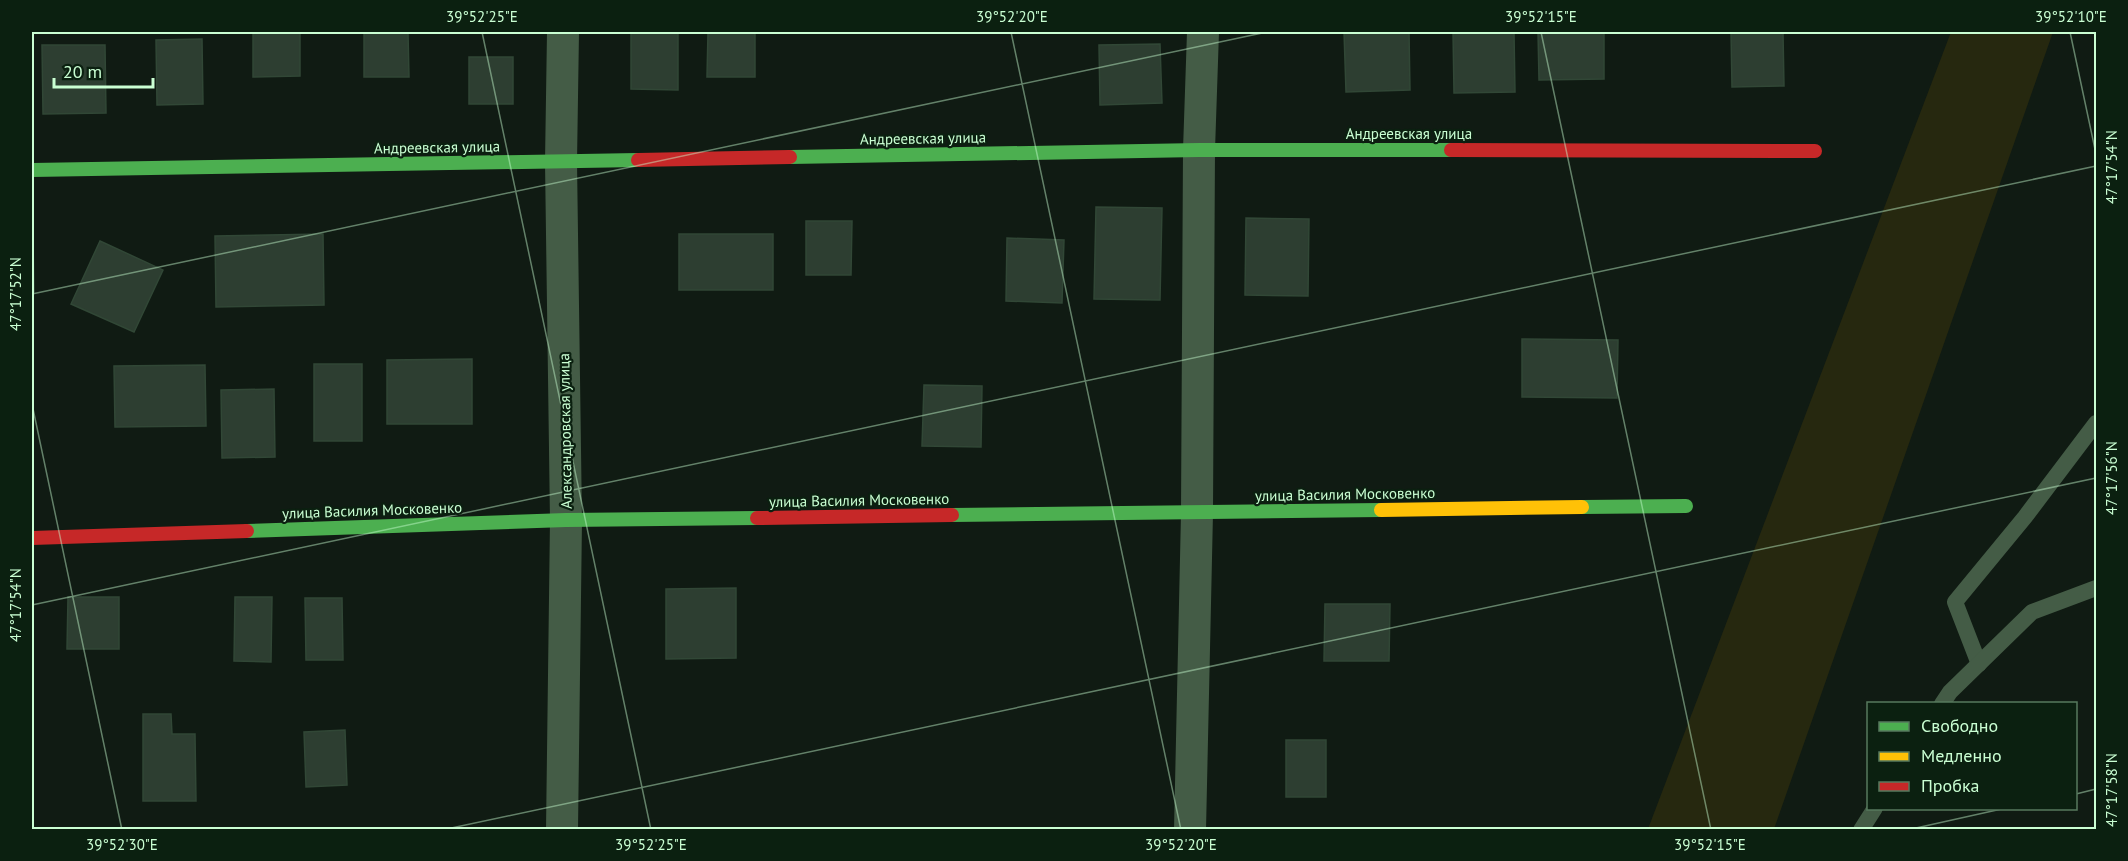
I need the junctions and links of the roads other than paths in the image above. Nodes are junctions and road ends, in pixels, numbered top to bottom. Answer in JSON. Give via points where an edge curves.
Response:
{"nodes":[{"id":1,"x":563,"y":32,"type":"edge"},
{"id":2,"x":1203,"y":32,"type":"edge"},
{"id":3,"x":1199,"y":150,"type":"junction"},
{"id":4,"x":1815,"y":151,"type":"dead end"},
{"id":5,"x":561,"y":162,"type":"junction"},
{"id":6,"x":32,"y":170,"type":"edge"},
{"id":7,"x":2097,"y":423,"type":"edge"},
{"id":8,"x":1686,"y":506,"type":"dead end"},
{"id":9,"x":1197,"y":513,"type":"junction"},
{"id":10,"x":566,"y":520,"type":"junction"},
{"id":11,"x":32,"y":538,"type":"edge"},
{"id":12,"x":2097,"y":588,"type":"edge"},
{"id":13,"x":1979,"y":664,"type":"junction"},
{"id":14,"x":1943,"y":702,"type":"edge"},
{"id":15,"x":1874,"y":810,"type":"edge"},
{"id":16,"x":562,"y":830,"type":"edge"},
{"id":17,"x":1190,"y":830,"type":"edge"},
{"id":18,"x":1861,"y":830,"type":"edge"}],
"edges":[{"from":1,"to":5,"type":"street","name":"Александровская улица"},
{"from":2,"to":3,"type":"street"},
{"from":3,"to":4,"type":"street","name":"Андреевская улица"},
{"from":3,"to":5,"type":"street","name":"Андреевская улица"},
{"from":3,"to":9,"type":"street"},
{"from":5,"to":6,"type":"street","name":"Андреевская улица"},
{"from":5,"to":10,"type":"street","name":"Александровская улица"},
{"from":7,"to":13,"type":"lane","via":[[1955,602]]},
{"from":8,"to":9,"type":"street","name":"улица Василия Московенко"},
{"from":9,"to":10,"type":"street","name":"улица Василия Московенко"},
{"from":9,"to":17,"type":"street"},
{"from":10,"to":11,"type":"street","name":"улица Василия Московенко"},
{"from":10,"to":16,"type":"street","name":"Александровская улица"},
{"from":12,"to":13,"type":"lane","via":[[2032,612]]},
{"from":13,"to":14,"type":"lane"},
{"from":15,"to":18,"type":"lane"}]}
